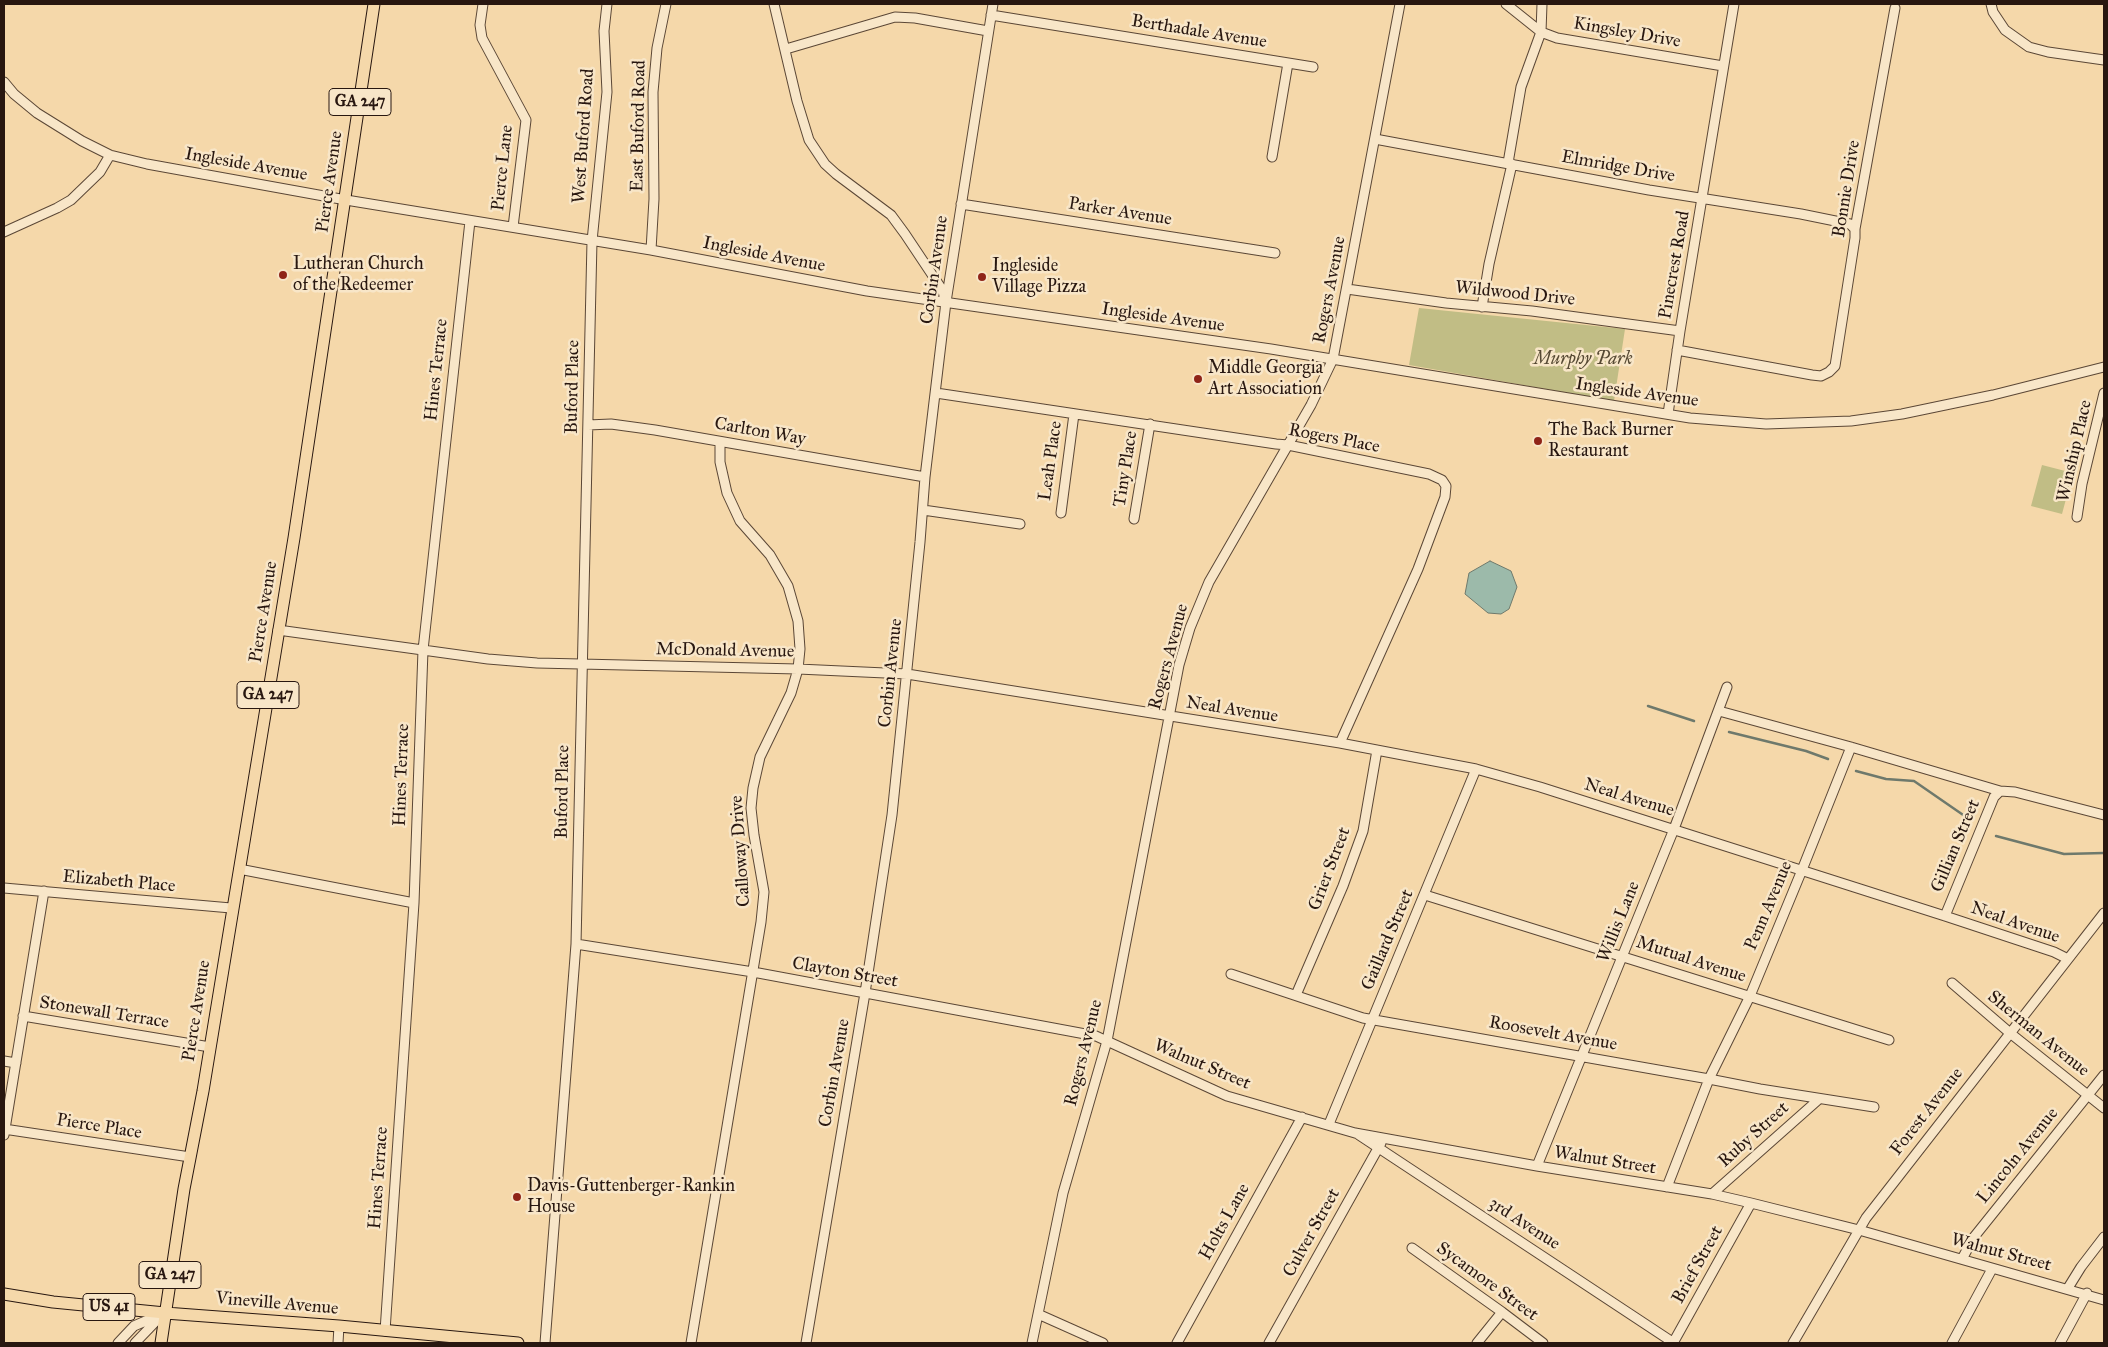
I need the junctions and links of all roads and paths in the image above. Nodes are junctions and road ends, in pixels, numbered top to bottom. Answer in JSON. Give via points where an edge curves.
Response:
{"nodes":[{"id":1,"x":374,"y":4,"type":"edge"},
{"id":2,"x":483,"y":4,"type":"edge"},
{"id":3,"x":607,"y":4,"type":"edge"},
{"id":4,"x":666,"y":4,"type":"edge"},
{"id":5,"x":774,"y":4,"type":"edge"},
{"id":6,"x":993,"y":4,"type":"edge"},
{"id":7,"x":1400,"y":4,"type":"edge"},
{"id":8,"x":1506,"y":4,"type":"edge"},
{"id":9,"x":1542,"y":4,"type":"edge"},
{"id":10,"x":1734,"y":4,"type":"edge"},
{"id":11,"x":1992,"y":4,"type":"edge"},
{"id":12,"x":1895,"y":8,"type":"dead end"},
{"id":13,"x":991,"y":14,"type":"junction"},
{"id":14,"x":988,"y":31,"type":"junction"},
{"id":15,"x":1541,"y":32,"type":"junction"},
{"id":16,"x":786,"y":49,"type":"junction"},
{"id":17,"x":2104,"y":60,"type":"edge"},
{"id":18,"x":1288,"y":63,"type":"junction"},
{"id":19,"x":1723,"y":66,"type":"junction"},
{"id":20,"x":1313,"y":67,"type":"dead end"},
{"id":21,"x":4,"y":82,"type":"edge"},
{"id":22,"x":1375,"y":139,"type":"junction"},
{"id":23,"x":110,"y":155,"type":"junction"},
{"id":24,"x":1272,"y":156,"type":"dead end"},
{"id":25,"x":1510,"y":164,"type":"junction"},
{"id":26,"x":1702,"y":198,"type":"junction"},
{"id":27,"x":346,"y":200,"type":"junction"},
{"id":28,"x":961,"y":204,"type":"junction"},
{"id":29,"x":470,"y":221,"type":"junction"},
{"id":30,"x":513,"y":227,"type":"junction"},
{"id":31,"x":1855,"y":229,"type":"junction"},
{"id":32,"x":4,"y":232,"type":"edge"},
{"id":33,"x":592,"y":240,"type":"junction"},
{"id":34,"x":651,"y":250,"type":"junction"},
{"id":35,"x":1275,"y":253,"type":"dead end"},
{"id":36,"x":1347,"y":289,"type":"junction"},
{"id":37,"x":946,"y":302,"type":"junction"},
{"id":38,"x":1482,"y":307,"type":"junction"},
{"id":39,"x":1680,"y":331,"type":"junction"},
{"id":40,"x":1677,"y":350,"type":"junction"},
{"id":41,"x":1333,"y":359,"type":"junction"},
{"id":42,"x":2104,"y":369,"type":"edge"},
{"id":43,"x":936,"y":393,"type":"junction"},
{"id":44,"x":2104,"y":393,"type":"edge"},
{"id":45,"x":1074,"y":414,"type":"junction"},
{"id":46,"x":1668,"y":414,"type":"junction"},
{"id":47,"x":1150,"y":424,"type":"junction"},
{"id":48,"x":588,"y":425,"type":"junction"},
{"id":49,"x":2100,"y":425,"type":"edge"},
{"id":50,"x":720,"y":442,"type":"junction"},
{"id":51,"x":1288,"y":444,"type":"junction"},
{"id":52,"x":925,"y":477,"type":"junction"},
{"id":53,"x":923,"y":510,"type":"junction"},
{"id":54,"x":1061,"y":513,"type":"dead end"},
{"id":55,"x":2077,"y":517,"type":"dead end"},
{"id":56,"x":1134,"y":519,"type":"dead end"},
{"id":57,"x":1020,"y":524,"type":"dead end"},
{"id":58,"x":278,"y":630,"type":"junction"},
{"id":59,"x":423,"y":650,"type":"junction"},
{"id":60,"x":582,"y":665,"type":"junction"},
{"id":61,"x":798,"y":669,"type":"junction"},
{"id":62,"x":907,"y":674,"type":"junction"},
{"id":63,"x":1727,"y":688,"type":"dead end"},
{"id":64,"x":1718,"y":711,"type":"junction"},
{"id":65,"x":1169,"y":717,"type":"junction"},
{"id":66,"x":1340,"y":743,"type":"junction"},
{"id":67,"x":1851,"y":747,"type":"junction"},
{"id":68,"x":1377,"y":750,"type":"junction"},
{"id":69,"x":1476,"y":769,"type":"junction"},
{"id":70,"x":2000,"y":791,"type":"junction"},
{"id":71,"x":2104,"y":815,"type":"edge"},
{"id":72,"x":1674,"y":829,"type":"junction"},
{"id":73,"x":239,"y":868,"type":"junction"},
{"id":74,"x":1802,"y":870,"type":"junction"},
{"id":75,"x":4,"y":888,"type":"edge"},
{"id":76,"x":44,"y":892,"type":"junction"},
{"id":77,"x":1425,"y":894,"type":"junction"},
{"id":78,"x":414,"y":902,"type":"junction"},
{"id":79,"x":231,"y":908,"type":"junction"},
{"id":80,"x":2104,"y":913,"type":"edge"},
{"id":81,"x":1945,"y":916,"type":"junction"},
{"id":82,"x":576,"y":944,"type":"junction"},
{"id":83,"x":1623,"y":955,"type":"junction"},
{"id":84,"x":2068,"y":959,"type":"junction"},
{"id":85,"x":753,"y":972,"type":"junction"},
{"id":86,"x":1231,"y":974,"type":"dead end"},
{"id":87,"x":1952,"y":983,"type":"dead end"},
{"id":88,"x":865,"y":993,"type":"junction"},
{"id":89,"x":1296,"y":995,"type":"junction"},
{"id":90,"x":1750,"y":996,"type":"junction"},
{"id":91,"x":23,"y":1016,"type":"junction"},
{"id":92,"x":1372,"y":1019,"type":"junction"},
{"id":93,"x":2010,"y":1033,"type":"junction"},
{"id":94,"x":1889,"y":1040,"type":"dead end"},
{"id":95,"x":1107,"y":1041,"type":"junction"},
{"id":96,"x":210,"y":1047,"type":"junction"},
{"id":97,"x":1581,"y":1056,"type":"junction"},
{"id":98,"x":4,"y":1061,"type":"edge"},
{"id":99,"x":16,"y":1063,"type":"junction"},
{"id":100,"x":2104,"y":1075,"type":"edge"},
{"id":101,"x":1709,"y":1078,"type":"junction"},
{"id":102,"x":2088,"y":1096,"type":"junction"},
{"id":103,"x":1818,"y":1100,"type":"junction"},
{"id":104,"x":1874,"y":1107,"type":"dead end"},
{"id":105,"x":2104,"y":1108,"type":"edge"},
{"id":106,"x":1302,"y":1117,"type":"junction"},
{"id":107,"x":1329,"y":1124,"type":"junction"},
{"id":108,"x":4,"y":1131,"type":"edge"},
{"id":109,"x":1355,"y":1133,"type":"junction"},
{"id":110,"x":1383,"y":1138,"type":"junction"},
{"id":111,"x":1378,"y":1148,"type":"junction"},
{"id":112,"x":190,"y":1157,"type":"junction"},
{"id":113,"x":1537,"y":1166,"type":"junction"},
{"id":114,"x":1667,"y":1187,"type":"junction"},
{"id":115,"x":1712,"y":1194,"type":"junction"},
{"id":116,"x":1751,"y":1203,"type":"junction"},
{"id":117,"x":1859,"y":1230,"type":"junction"},
{"id":118,"x":2104,"y":1237,"type":"edge"},
{"id":119,"x":1412,"y":1248,"type":"dead end"},
{"id":120,"x":1962,"y":1260,"type":"junction"},
{"id":121,"x":1992,"y":1269,"type":"junction"},
{"id":122,"x":2068,"y":1288,"type":"junction"},
{"id":123,"x":2087,"y":1293,"type":"junction"},
{"id":124,"x":4,"y":1294,"type":"edge"},
{"id":125,"x":2104,"y":1300,"type":"edge"},
{"id":126,"x":1502,"y":1312,"type":"junction"},
{"id":127,"x":165,"y":1313,"type":"junction"},
{"id":128,"x":1038,"y":1314,"type":"junction"},
{"id":129,"x":339,"y":1326,"type":"junction"},
{"id":130,"x":384,"y":1331,"type":"junction"},
{"id":131,"x":118,"y":1343,"type":"edge"},
{"id":132,"x":135,"y":1343,"type":"edge"},
{"id":133,"x":161,"y":1343,"type":"edge"},
{"id":134,"x":338,"y":1343,"type":"edge"},
{"id":135,"x":518,"y":1343,"type":"edge"},
{"id":136,"x":545,"y":1343,"type":"edge"},
{"id":137,"x":691,"y":1343,"type":"edge"},
{"id":138,"x":806,"y":1343,"type":"edge"},
{"id":139,"x":1032,"y":1343,"type":"edge"},
{"id":140,"x":1103,"y":1343,"type":"edge"},
{"id":141,"x":1177,"y":1343,"type":"edge"},
{"id":142,"x":1269,"y":1343,"type":"edge"},
{"id":143,"x":1477,"y":1343,"type":"edge"},
{"id":144,"x":1543,"y":1343,"type":"edge"},
{"id":145,"x":1674,"y":1343,"type":"edge"},
{"id":146,"x":1794,"y":1343,"type":"edge"},
{"id":147,"x":1952,"y":1343,"type":"edge"},
{"id":148,"x":2060,"y":1343,"type":"edge"}],
"edges":[{"from":1,"to":27,"type":"main road","name":"Pierce Avenue","number":"GA 247"},
{"from":2,"to":30,"type":"street","name":"Pierce Lane","via":[[482,38],[526,120]]},
{"from":3,"to":33,"type":"street","name":"West Buford Road","via":[[604,31],[607,92]]},
{"from":4,"to":34,"type":"street","name":"East Buford Road","via":[[653,92]]},
{"from":5,"to":16,"type":"street"},
{"from":6,"to":13,"type":"street","name":"Corbin Avenue"},
{"from":7,"to":22,"type":"street","name":"Rogers Avenue"},
{"from":8,"to":15,"type":"street","name":"Kingsley Drive"},
{"from":9,"to":15,"type":"street"},
{"from":10,"to":19,"type":"street","name":"Pinecrest Road"},
{"from":11,"to":17,"type":"street","via":[[1993,12],[2005,30],[2029,47]]},
{"from":12,"to":31,"type":"street","name":"Bonnie Drive"},
{"from":13,"to":14,"type":"street","name":"Corbin Avenue"},
{"from":13,"to":18,"type":"street","name":"Berthadale Avenue"},
{"from":14,"to":16,"type":"street","via":[[895,17]]},
{"from":14,"to":28,"type":"street","name":"Corbin Avenue"},
{"from":15,"to":19,"type":"street","name":"Kingsley Drive","via":[[1588,44]]},
{"from":15,"to":25,"type":"street","via":[[1521,87]]},
{"from":16,"to":37,"type":"street","via":[[805,130],[817,153],[836,174],[892,217],[943,292]]},
{"from":18,"to":20,"type":"street","name":"Berthadale Avenue"},
{"from":18,"to":24,"type":"street"},
{"from":19,"to":26,"type":"street","name":"Pinecrest Road"},
{"from":21,"to":23,"type":"street","name":"Ingleside Avenue","via":[[14,94],[51,122]]},
{"from":22,"to":25,"type":"street","name":"Elmridge Drive"},
{"from":22,"to":36,"type":"street","name":"Rogers Avenue"},
{"from":23,"to":27,"type":"street","name":"Ingleside Avenue"},
{"from":23,"to":32,"type":"street","via":[[100,172],[71,200]]},
{"from":25,"to":26,"type":"street","name":"Elmridge Drive"},
{"from":25,"to":38,"type":"street"},
{"from":26,"to":31,"type":"street","name":"Elmridge Drive","via":[[1850,224]]},
{"from":26,"to":39,"type":"street","name":"Pinecrest Road"},
{"from":27,"to":29,"type":"street","name":"Ingleside Avenue"},
{"from":27,"to":58,"type":"main road","name":"Pierce Avenue","number":"GA 247"},
{"from":28,"to":35,"type":"street","name":"Parker Avenue"},
{"from":28,"to":37,"type":"street","name":"Corbin Avenue"},
{"from":29,"to":30,"type":"street","name":"Ingleside Avenue"},
{"from":29,"to":59,"type":"street","name":"Hines Terrace"},
{"from":30,"to":33,"type":"street","name":"Ingleside Avenue"},
{"from":31,"to":40,"type":"street","name":"Bonnie Drive","via":[[1835,366],[1829,372],[1812,376]]},
{"from":33,"to":34,"type":"street","name":"Ingleside Avenue"},
{"from":33,"to":48,"type":"street","name":"Buford Place"},
{"from":34,"to":37,"type":"street","name":"Ingleside Avenue","via":[[861,290]]},
{"from":36,"to":38,"type":"street","name":"Wildwood Drive"},
{"from":36,"to":41,"type":"street","name":"Rogers Avenue"},
{"from":37,"to":41,"type":"street","name":"Ingleside Avenue"},
{"from":37,"to":43,"type":"street","name":"Corbin Avenue"},
{"from":38,"to":39,"type":"street","name":"Wildwood Drive"},
{"from":39,"to":40,"type":"street","name":"Pinecrest Road"},
{"from":40,"to":46,"type":"street","name":"Pinecrest Road"},
{"from":41,"to":46,"type":"street","name":"Ingleside Avenue"},
{"from":41,"to":51,"type":"street","name":"Rogers Avenue"},
{"from":42,"to":46,"type":"street","name":"Ingleside Avenue","via":[[1902,414],[1851,421],[1766,424]]},
{"from":43,"to":45,"type":"street","name":"Rogers Place"},
{"from":43,"to":52,"type":"street","name":"Corbin Avenue"},
{"from":44,"to":49,"type":"street","name":"Winship Place"},
{"from":45,"to":47,"type":"street","name":"Rogers Place"},
{"from":45,"to":54,"type":"street","name":"Leah Place"},
{"from":47,"to":51,"type":"street","name":"Rogers Place"},
{"from":47,"to":56,"type":"street","name":"Tiny Place"},
{"from":48,"to":50,"type":"street","name":"Carlton Way","via":[[646,428]]},
{"from":48,"to":60,"type":"street","name":"Buford Place"},
{"from":49,"to":55,"type":"street","name":"Winship Place","via":[[2082,484]]},
{"from":50,"to":52,"type":"street","name":"Carlton Way"},
{"from":50,"to":61,"type":"street","name":"Calloway Drive","via":[[720,462],[727,493],[740,521],[770,555],[788,586],[798,621]]},
{"from":51,"to":65,"type":"street","name":"Rogers Avenue","via":[[1201,598],[1179,665]]},
{"from":51,"to":66,"type":"street","name":"Rogers Place","via":[[1429,474],[1442,480],[1446,486],[1445,497],[1418,569]]},
{"from":52,"to":53,"type":"street","name":"Corbin Avenue"},
{"from":53,"to":57,"type":"street"},
{"from":53,"to":62,"type":"street","name":"Corbin Avenue"},
{"from":58,"to":59,"type":"street","name":"McDonald Avenue"},
{"from":58,"to":73,"type":"main road","name":"Pierce Avenue","number":"GA 247"},
{"from":59,"to":60,"type":"street","name":"McDonald Avenue","via":[[488,659]]},
{"from":59,"to":78,"type":"street","name":"Hines Terrace"},
{"from":60,"to":61,"type":"street","name":"McDonald Avenue"},
{"from":60,"to":82,"type":"street","name":"Buford Place"},
{"from":61,"to":62,"type":"street","name":"McDonald Avenue"},
{"from":61,"to":85,"type":"street","name":"Calloway Drive","via":[[791,693],[760,757],[753,788],[751,808],[764,892]]},
{"from":62,"to":65,"type":"street","name":"McDonald Avenue"},
{"from":62,"to":88,"type":"street","name":"Corbin Avenue","via":[[892,815]]},
{"from":63,"to":64,"type":"street","name":"Willis Lane"},
{"from":64,"to":67,"type":"street"},
{"from":64,"to":72,"type":"street","name":"Willis Lane"},
{"from":65,"to":66,"type":"street","name":"Neal Avenue"},
{"from":65,"to":95,"type":"street","name":"Rogers Avenue"},
{"from":66,"to":68,"type":"street","name":"Neal Avenue"},
{"from":67,"to":70,"type":"street"},
{"from":67,"to":74,"type":"street","name":"Penn Avenue"},
{"from":68,"to":69,"type":"street","name":"Neal Avenue"},
{"from":68,"to":89,"type":"street","name":"Grier Street","via":[[1363,831]]},
{"from":69,"to":72,"type":"street","name":"Neal Avenue"},
{"from":69,"to":77,"type":"street","name":"Gaillard Street"},
{"from":70,"to":71,"type":"street"},
{"from":70,"to":81,"type":"street","name":"Gillian Street","via":[[1994,797]]},
{"from":72,"to":74,"type":"street","name":"Neal Avenue"},
{"from":72,"to":83,"type":"street","name":"Willis Lane"},
{"from":73,"to":78,"type":"street"},
{"from":73,"to":79,"type":"main road","name":"Pierce Avenue","number":"GA 247"},
{"from":74,"to":81,"type":"street","name":"Neal Avenue"},
{"from":74,"to":90,"type":"street","name":"Penn Avenue"},
{"from":75,"to":76,"type":"street","name":"Elizabeth Place"},
{"from":76,"to":79,"type":"street","name":"Elizabeth Place"},
{"from":76,"to":91,"type":"street"},
{"from":77,"to":83,"type":"street","name":"Mutual Avenue"},
{"from":77,"to":92,"type":"street","name":"Gaillard Street"},
{"from":78,"to":130,"type":"street","name":"Hines Terrace"},
{"from":79,"to":96,"type":"main road","name":"Pierce Avenue","number":"GA 247"},
{"from":80,"to":84,"type":"street","name":"Forest Avenue"},
{"from":81,"to":84,"type":"street","name":"Neal Avenue"},
{"from":82,"to":85,"type":"street","name":"Clayton Street"},
{"from":82,"to":136,"type":"street","name":"Buford Place"},
{"from":83,"to":90,"type":"street","name":"Mutual Avenue"},
{"from":83,"to":97,"type":"street","name":"Willis Lane"},
{"from":84,"to":93,"type":"street","name":"Forest Avenue"},
{"from":85,"to":88,"type":"street","name":"Clayton Street"},
{"from":85,"to":137,"type":"street","name":"Calloway Drive"},
{"from":86,"to":89,"type":"street","name":"Roosevelt Avenue"},
{"from":87,"to":93,"type":"street","name":"Sherman Avenue"},
{"from":88,"to":95,"type":"street","name":"Clayton Street","via":[[1096,1036]]},
{"from":88,"to":138,"type":"street","name":"Corbin Avenue"},
{"from":89,"to":92,"type":"street","name":"Roosevelt Avenue"},
{"from":90,"to":94,"type":"street","name":"Mutual Avenue"},
{"from":90,"to":101,"type":"street","name":"Penn Avenue"},
{"from":91,"to":96,"type":"street","name":"Stonewall Terrace"},
{"from":91,"to":99,"type":"street"},
{"from":92,"to":97,"type":"street","name":"Roosevelt Avenue"},
{"from":92,"to":107,"type":"street","name":"Gaillard Street"},
{"from":93,"to":102,"type":"street","name":"Sherman Avenue"},
{"from":93,"to":117,"type":"street","name":"Forest Avenue","via":[[1884,1192]]},
{"from":95,"to":106,"type":"street","name":"Walnut Street","via":[[1218,1092]]},
{"from":95,"to":128,"type":"street","name":"Rogers Avenue","via":[[1063,1193]]},
{"from":96,"to":112,"type":"main road","name":"Pierce Avenue","number":"GA 247"},
{"from":97,"to":101,"type":"street","name":"Roosevelt Avenue"},
{"from":97,"to":113,"type":"street","name":"Willis Lane"},
{"from":98,"to":99,"type":"street"},
{"from":99,"to":108,"type":"street"},
{"from":100,"to":102,"type":"street","name":"Lincoln Avenue"},
{"from":101,"to":103,"type":"street","name":"Roosevelt Avenue"},
{"from":101,"to":114,"type":"street","name":"Penn Avenue"},
{"from":102,"to":105,"type":"street","name":"Sherman Avenue"},
{"from":102,"to":120,"type":"street","name":"Lincoln Avenue","via":[[1974,1237]]},
{"from":103,"to":104,"type":"street","name":"Roosevelt Avenue"},
{"from":103,"to":115,"type":"street","name":"Ruby Street"},
{"from":106,"to":107,"type":"street","name":"Walnut Street"},
{"from":106,"to":141,"type":"street","name":"Holts Lane"},
{"from":107,"to":109,"type":"street","name":"Walnut Street"},
{"from":108,"to":112,"type":"street","name":"Pierce Place"},
{"from":109,"to":110,"type":"street","name":"Walnut Street"},
{"from":109,"to":111,"type":"street","name":"3rd Avenue"},
{"from":110,"to":111,"type":"street","name":"Culver Street"},
{"from":110,"to":113,"type":"street","name":"Walnut Street"},
{"from":111,"to":142,"type":"street","name":"Culver Street"},
{"from":111,"to":145,"type":"street","name":"3rd Avenue"},
{"from":112,"to":127,"type":"main road","name":"Pierce Avenue","number":"GA 247"},
{"from":113,"to":114,"type":"street","name":"Walnut Street"},
{"from":114,"to":115,"type":"street","name":"Walnut Street"},
{"from":115,"to":116,"type":"street","name":"Walnut Street"},
{"from":116,"to":117,"type":"street","name":"Walnut Street"},
{"from":116,"to":145,"type":"street","name":"Brief Street"},
{"from":117,"to":120,"type":"street","name":"Walnut Street"},
{"from":117,"to":146,"type":"street","name":"Forest Avenue"},
{"from":118,"to":122,"type":"street"},
{"from":119,"to":126,"type":"street","name":"Sycamore Street"},
{"from":120,"to":121,"type":"street","name":"Walnut Street"},
{"from":121,"to":122,"type":"street","name":"Walnut Street"},
{"from":121,"to":147,"type":"street"},
{"from":122,"to":123,"type":"street","name":"Walnut Street"},
{"from":123,"to":125,"type":"street","name":"Walnut Street"},
{"from":123,"to":148,"type":"street"},
{"from":124,"to":127,"type":"main road","name":"Vineville Avenue","number":"US 41"},
{"from":126,"to":143,"type":"street"},
{"from":126,"to":144,"type":"street","name":"Sycamore Street"},
{"from":127,"to":129,"type":"main road","name":"Vineville Avenue"},
{"from":127,"to":131,"type":"street","via":[[134,1326]]},
{"from":127,"to":132,"type":"street"},
{"from":127,"to":133,"type":"main road","name":"Pierce Avenue"},
{"from":128,"to":139,"type":"street","name":"Rogers Avenue"},
{"from":128,"to":140,"type":"street"},
{"from":129,"to":130,"type":"main road","name":"Vineville Avenue"},
{"from":129,"to":134,"type":"street"},
{"from":130,"to":135,"type":"main road","name":"Vineville Avenue"}]}
